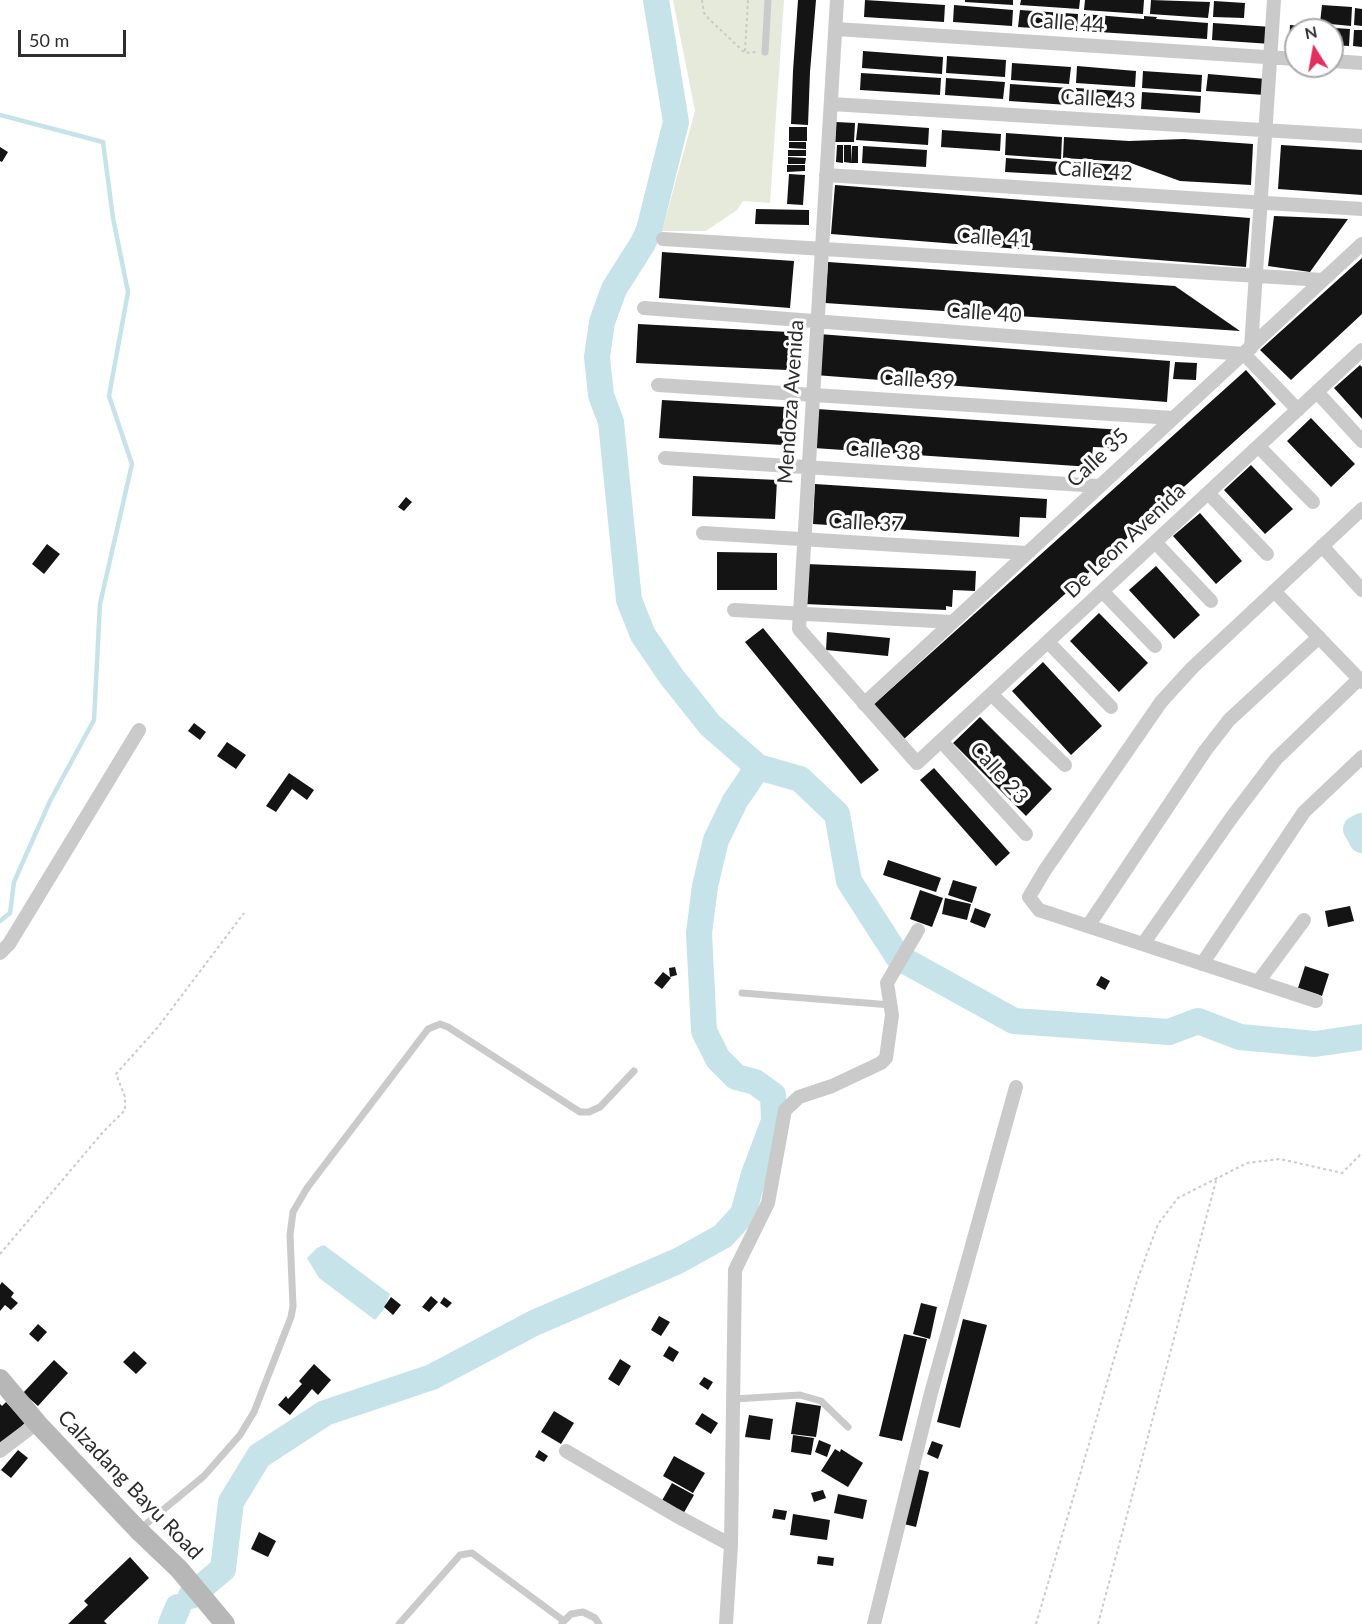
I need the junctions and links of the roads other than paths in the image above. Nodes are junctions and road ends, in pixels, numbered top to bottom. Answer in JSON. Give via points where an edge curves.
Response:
{"nodes":[{"id":1,"x":768,"y":0,"type":"edge"},
{"id":2,"x":837,"y":0,"type":"edge"},
{"id":3,"x":1274,"y":0,"type":"edge"},
{"id":4,"x":836,"y":29,"type":"junction"},
{"id":5,"x":765,"y":52,"type":"road end"},
{"id":6,"x":1270,"y":57,"type":"junction"},
{"id":7,"x":1284,"y":58,"type":"edge"},
{"id":8,"x":1344,"y":62,"type":"edge"},
{"id":9,"x":1362,"y":63,"type":"edge"},
{"id":10,"x":831,"y":104,"type":"junction"},
{"id":11,"x":1265,"y":130,"type":"junction"},
{"id":12,"x":1362,"y":136,"type":"edge"},
{"id":13,"x":826,"y":175,"type":"junction"},
{"id":14,"x":1260,"y":202,"type":"junction"},
{"id":15,"x":1362,"y":209,"type":"edge"},
{"id":16,"x":663,"y":239,"type":"dead end"},
{"id":17,"x":1362,"y":244,"type":"edge"},
{"id":18,"x":822,"y":249,"type":"junction"},
{"id":19,"x":1255,"y":276,"type":"junction"},
{"id":20,"x":1323,"y":280,"type":"junction"},
{"id":21,"x":644,"y":308,"type":"dead end"},
{"id":22,"x":817,"y":321,"type":"junction"},
{"id":23,"x":1247,"y":351,"type":"junction"},
{"id":24,"x":1362,"y":351,"type":"edge"},
{"id":25,"x":658,"y":385,"type":"dead end"},
{"id":26,"x":1317,"y":392,"type":"junction"},
{"id":27,"x":813,"y":394,"type":"junction"},
{"id":28,"x":1298,"y":410,"type":"junction"},
{"id":29,"x":1173,"y":418,"type":"junction"},
{"id":30,"x":1362,"y":441,"type":"edge"},
{"id":31,"x":1258,"y":447,"type":"junction"},
{"id":32,"x":664,"y":458,"type":"dead end"},
{"id":33,"x":808,"y":467,"type":"junction"},
{"id":34,"x":1100,"y":486,"type":"junction"},
{"id":35,"x":1208,"y":493,"type":"junction"},
{"id":36,"x":1313,"y":502,"type":"dead end"},
{"id":37,"x":1362,"y":508,"type":"edge"},
{"id":38,"x":703,"y":533,"type":"dead end"},
{"id":39,"x":803,"y":540,"type":"junction"},
{"id":40,"x":1155,"y":542,"type":"junction"},
{"id":41,"x":1322,"y":546,"type":"junction"},
{"id":42,"x":1027,"y":553,"type":"junction"},
{"id":43,"x":1268,"y":554,"type":"dead end"},
{"id":44,"x":1362,"y":590,"type":"edge"},
{"id":45,"x":1102,"y":591,"type":"junction"},
{"id":46,"x":1274,"y":591,"type":"junction"},
{"id":47,"x":1211,"y":601,"type":"dead end"},
{"id":48,"x":734,"y":609,"type":"dead end"},
{"id":49,"x":799,"y":613,"type":"junction"},
{"id":50,"x":952,"y":622,"type":"junction"},
{"id":51,"x":1319,"y":637,"type":"junction"},
{"id":52,"x":1048,"y":642,"type":"junction"},
{"id":53,"x":1155,"y":645,"type":"dead end"},
{"id":54,"x":1360,"y":680,"type":"edge"},
{"id":55,"x":992,"y":695,"type":"junction"},
{"id":56,"x":864,"y":704,"type":"junction"},
{"id":57,"x":1111,"y":707,"type":"dead end"},
{"id":58,"x":139,"y":730,"type":"dead end"},
{"id":59,"x":941,"y":741,"type":"junction"},
{"id":60,"x":1362,"y":758,"type":"edge"},
{"id":61,"x":917,"y":763,"type":"joint"},
{"id":62,"x":1065,"y":765,"type":"dead end"},
{"id":63,"x":1026,"y":834,"type":"dead end"},
{"id":64,"x":1304,"y":920,"type":"dead end"},
{"id":65,"x":1088,"y":926,"type":"junction"},
{"id":66,"x":918,"y":930,"type":"dead end"},
{"id":67,"x":1143,"y":944,"type":"junction"},
{"id":68,"x":0,"y":952,"type":"edge"},
{"id":69,"x":1202,"y":963,"type":"junction"},
{"id":70,"x":1258,"y":982,"type":"junction"},
{"id":71,"x":742,"y":993,"type":"dead end"},
{"id":72,"x":1316,"y":1001,"type":"dead end"},
{"id":73,"x":891,"y":1005,"type":"junction"},
{"id":74,"x":634,"y":1071,"type":"dead end"},
{"id":75,"x":1016,"y":1087,"type":"dead end"},
{"id":76,"x":0,"y":1379,"type":"edge"},
{"id":77,"x":734,"y":1399,"type":"junction"},
{"id":78,"x":37,"y":1423,"type":"junction"},
{"id":79,"x":848,"y":1427,"type":"dead end"},
{"id":80,"x":0,"y":1451,"type":"edge"},
{"id":81,"x":567,"y":1451,"type":"dead end"},
{"id":82,"x":138,"y":1530,"type":"junction"},
{"id":83,"x":731,"y":1545,"type":"junction"},
{"id":84,"x":563,"y":1622,"type":"edge"},
{"id":85,"x":225,"y":1624,"type":"edge"},
{"id":86,"x":399,"y":1624,"type":"edge"},
{"id":87,"x":599,"y":1624,"type":"edge"},
{"id":88,"x":726,"y":1624,"type":"edge"},
{"id":89,"x":874,"y":1624,"type":"edge"}],
"edges":[{"from":1,"to":5,"type":"lane"},
{"from":2,"to":4,"type":"street","name":"Mendoza Avenida"},
{"from":3,"to":6,"type":"street"},
{"from":4,"to":6,"type":"street","name":"Calle 44"},
{"from":4,"to":10,"type":"street","name":"Mendoza Avenida"},
{"from":6,"to":7,"type":"street","name":"Calle 44"},
{"from":6,"to":11,"type":"street"},
{"from":8,"to":9,"type":"street"},
{"from":10,"to":11,"type":"street","name":"Calle 43"},
{"from":10,"to":13,"type":"street","name":"Mendoza Avenida"},
{"from":11,"to":12,"type":"street","name":"Calle 43"},
{"from":11,"to":14,"type":"street"},
{"from":13,"to":14,"type":"street","name":"Calle 42"},
{"from":13,"to":18,"type":"street","name":"Mendoza Avenida"},
{"from":14,"to":15,"type":"street","name":"Calle 42"},
{"from":14,"to":19,"type":"street"},
{"from":16,"to":18,"type":"street","name":"Calle 41"},
{"from":17,"to":20,"type":"street","name":"Calle 35"},
{"from":18,"to":19,"type":"street","name":"Calle 41"},
{"from":18,"to":22,"type":"street","name":"Mendoza Avenida"},
{"from":19,"to":20,"type":"street","name":"Calle 41"},
{"from":19,"to":23,"type":"street"},
{"from":20,"to":23,"type":"street","name":"Calle 35"},
{"from":21,"to":22,"type":"street","name":"Calle 40"},
{"from":22,"to":23,"type":"street","name":"Calle 40"},
{"from":22,"to":27,"type":"street","name":"Mendoza Avenida"},
{"from":23,"to":28,"type":"street"},
{"from":23,"to":29,"type":"street","name":"Calle 35"},
{"from":24,"to":26,"type":"street","name":"De Leon Avenida"},
{"from":25,"to":27,"type":"street","name":"Calle 39"},
{"from":26,"to":28,"type":"street","name":"De Leon Avenida"},
{"from":26,"to":30,"type":"street"},
{"from":27,"to":29,"type":"street","name":"Calle 39"},
{"from":27,"to":33,"type":"street","name":"Mendoza Avenida"},
{"from":28,"to":31,"type":"street","name":"De Leon Avenida"},
{"from":29,"to":34,"type":"street","name":"Calle 35"},
{"from":31,"to":35,"type":"street","name":"De Leon Avenida"},
{"from":31,"to":36,"type":"street"},
{"from":32,"to":33,"type":"street","name":"Calle 38"},
{"from":33,"to":34,"type":"street","name":"Calle 38"},
{"from":33,"to":39,"type":"street","name":"Mendoza Avenida"},
{"from":34,"to":42,"type":"street","name":"Calle 35"},
{"from":35,"to":40,"type":"street","name":"De Leon Avenida"},
{"from":35,"to":43,"type":"street"},
{"from":37,"to":41,"type":"street"},
{"from":38,"to":39,"type":"street","name":"Calle 37"},
{"from":39,"to":42,"type":"street","name":"Calle 37"},
{"from":39,"to":49,"type":"street","name":"Mendoza Avenida"},
{"from":40,"to":45,"type":"street","name":"De Leon Avenida"},
{"from":40,"to":47,"type":"street"},
{"from":41,"to":44,"type":"street"},
{"from":41,"to":46,"type":"street"},
{"from":42,"to":50,"type":"street","name":"Calle 35"},
{"from":45,"to":52,"type":"street","name":"De Leon Avenida"},
{"from":45,"to":53,"type":"street"},
{"from":46,"to":51,"type":"street"},
{"from":46,"to":65,"type":"street","via":[[1161,702],[1029,897],[1039,910]]},
{"from":48,"to":49,"type":"street"},
{"from":49,"to":50,"type":"street"},
{"from":49,"to":56,"type":"street","name":"Mendoza Avenida","via":[[799,628]]},
{"from":50,"to":56,"type":"street","name":"Calle 35"},
{"from":51,"to":54,"type":"street"},
{"from":51,"to":65,"type":"street","via":[[1229,720]]},
{"from":52,"to":55,"type":"street","name":"De Leon Avenida"},
{"from":52,"to":57,"type":"street"},
{"from":54,"to":67,"type":"street","via":[[1276,759]]},
{"from":55,"to":59,"type":"street","name":"De Leon Avenida"},
{"from":55,"to":62,"type":"street"},
{"from":56,"to":61,"type":"street","name":"Mendoza Avenida"},
{"from":58,"to":68,"type":"street","via":[[9,944]]},
{"from":59,"to":61,"type":"street","name":"De Leon Avenida"},
{"from":59,"to":63,"type":"street","name":"Calle 23"},
{"from":60,"to":69,"type":"street","via":[[1304,812]]},
{"from":64,"to":70,"type":"street"},
{"from":65,"to":67,"type":"street"},
{"from":66,"to":73,"type":"street","via":[[887,983]]},
{"from":67,"to":69,"type":"street"},
{"from":69,"to":70,"type":"street"},
{"from":70,"to":72,"type":"street"},
{"from":71,"to":73,"type":"lane"},
{"from":73,"to":77,"type":"street","via":[[886,1058],[881,1063],[799,1097],[785,1110],[768,1203],[735,1270]]},
{"from":74,"to":82,"type":"lane","via":[[600,1107],[580,1112],[448,1027],[440,1024],[428,1029],[293,1212],[291,1317],[254,1412],[240,1435],[204,1476]]},
{"from":75,"to":89,"type":"street","via":[[931,1393]]},
{"from":76,"to":78,"type":"street","name":"Calzadang Bayu Road"},
{"from":77,"to":79,"type":"lane","via":[[800,1395],[821,1401]]},
{"from":77,"to":83,"type":"street"},
{"from":78,"to":80,"type":"street"},
{"from":78,"to":82,"type":"street","name":"Calzadang Bayu Road"},
{"from":81,"to":83,"type":"street"},
{"from":82,"to":85,"type":"street","name":"Calzadang Bayu Road","via":[[179,1569]]},
{"from":83,"to":88,"type":"street"},
{"from":84,"to":86,"type":"lane","via":[[472,1553],[460,1555]]},
{"from":84,"to":87,"type":"lane","via":[[571,1614],[583,1612]]}]}
